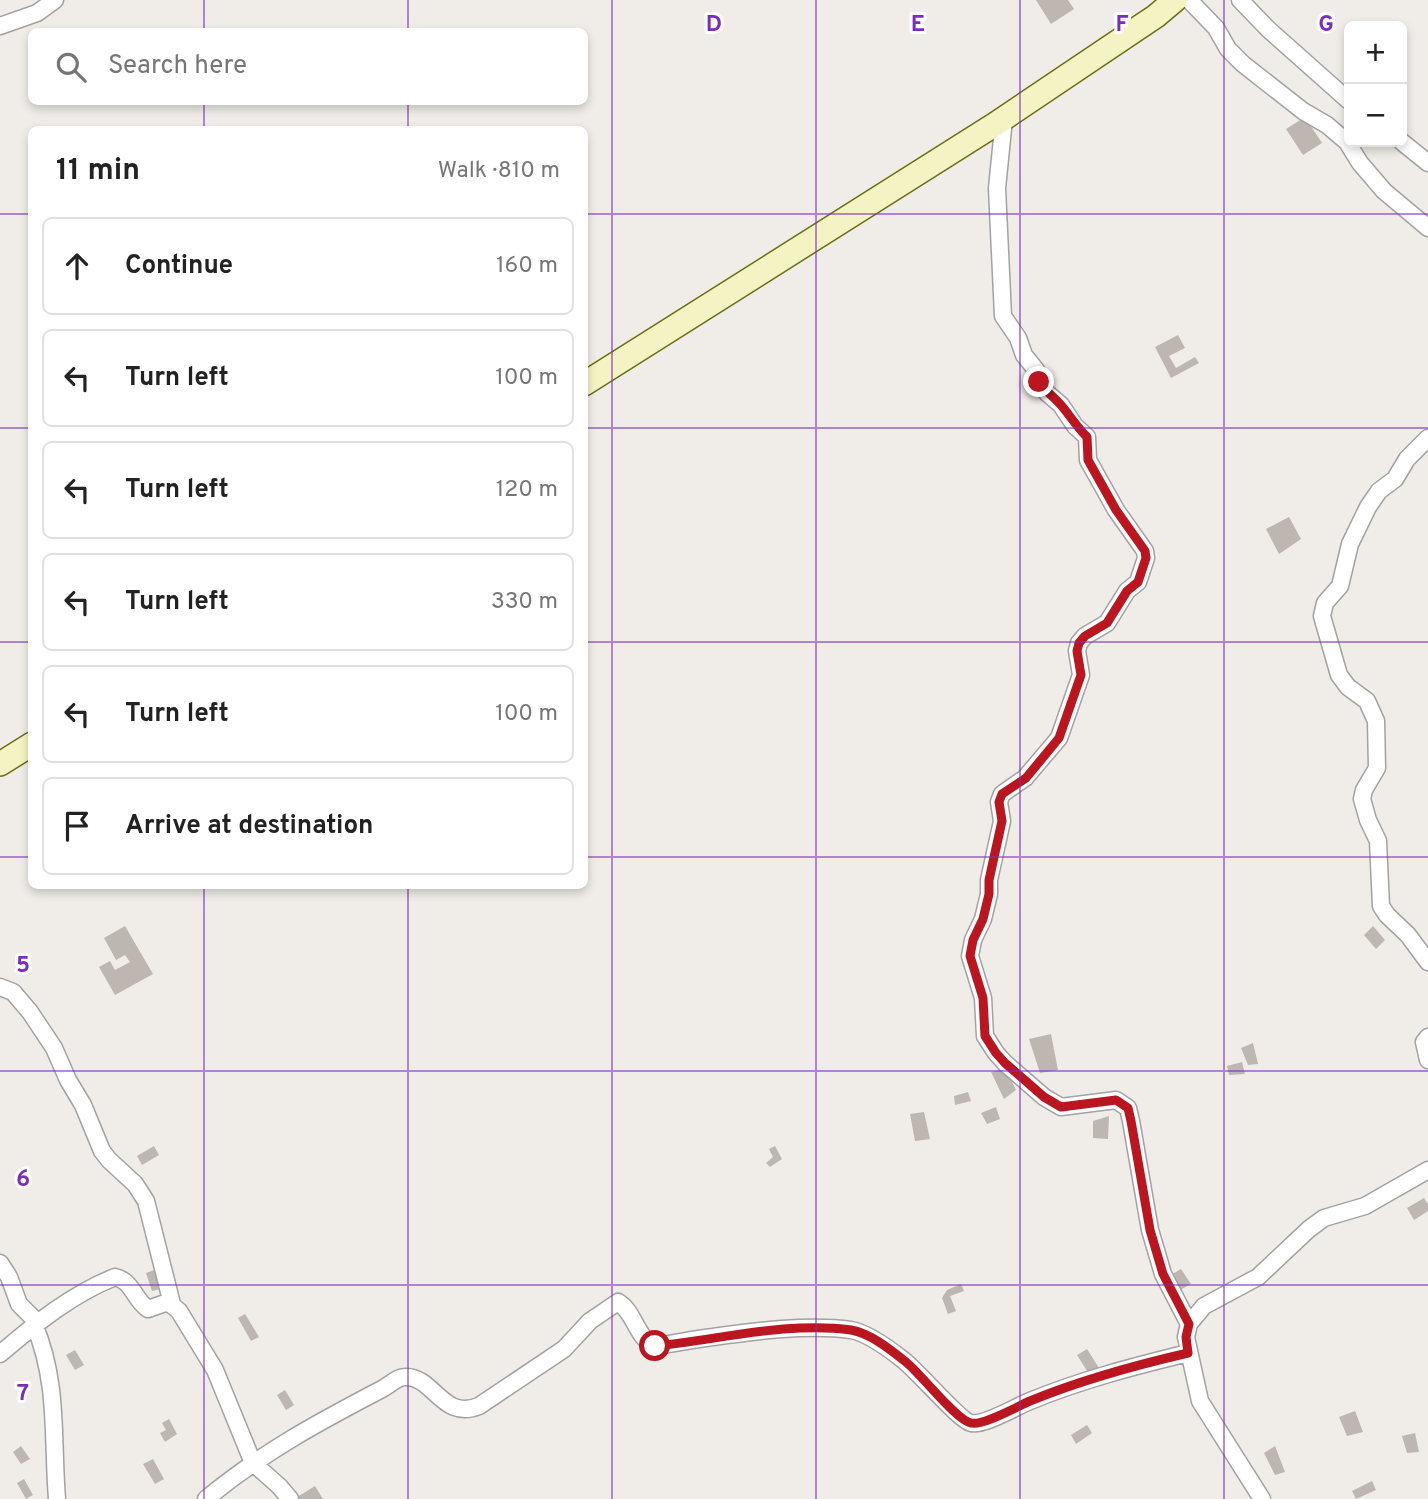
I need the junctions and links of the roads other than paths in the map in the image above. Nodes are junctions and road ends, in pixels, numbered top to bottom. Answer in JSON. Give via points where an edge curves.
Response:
{"nodes":[{"id":1,"x":55,"y":0,"type":"edge"},
{"id":2,"x":1175,"y":0,"type":"edge"},
{"id":3,"x":1189,"y":0,"type":"edge"},
{"id":4,"x":1240,"y":0,"type":"edge"},
{"id":5,"x":0,"y":26,"type":"edge"},
{"id":6,"x":1344,"y":97,"type":"edge"},
{"id":7,"x":1004,"y":119,"type":"junction"},
{"id":8,"x":1407,"y":146,"type":"edge"},
{"id":9,"x":1428,"y":163,"type":"edge"},
{"id":10,"x":1428,"y":228,"type":"edge"},
{"id":11,"x":588,"y":381,"type":"edge"},
{"id":12,"x":1428,"y":438,"type":"edge"},
{"id":13,"x":28,"y":747,"type":"edge"},
{"id":14,"x":0,"y":765,"type":"edge"},
{"id":15,"x":1428,"y":962,"type":"edge"},
{"id":16,"x":0,"y":987,"type":"edge"},
{"id":17,"x":1428,"y":1037,"type":"edge"},
{"id":18,"x":1428,"y":1060,"type":"edge"},
{"id":19,"x":1428,"y":1170,"type":"edge"},
{"id":20,"x":0,"y":1263,"type":"edge"},
{"id":21,"x":172,"y":1304,"type":"junction"},
{"id":22,"x":36,"y":1323,"type":"junction"},
{"id":23,"x":1189,"y":1324,"type":"junction"},
{"id":24,"x":1188,"y":1353,"type":"junction"},
{"id":25,"x":0,"y":1354,"type":"edge"},
{"id":26,"x":253,"y":1463,"type":"junction"},
{"id":27,"x":57,"y":1499,"type":"edge"},
{"id":28,"x":206,"y":1499,"type":"edge"},
{"id":29,"x":290,"y":1499,"type":"edge"},
{"id":30,"x":1262,"y":1499,"type":"edge"}],
"edges":[{"from":1,"to":5,"type":"street","via":[[37,13]]},
{"from":2,"to":7,"type":"main road"},
{"from":3,"to":10,"type":"street","via":[[1242,64],[1347,142],[1384,191]]},
{"from":4,"to":6,"type":"street"},
{"from":7,"to":11,"type":"main road"},
{"from":7,"to":23,"type":"street","via":[[997,188],[1003,316],[1039,382],[1087,437],[1088,460],[1146,558],[1138,582],[1107,623],[1079,643],[1081,675],[1059,738],[1026,778],[1002,794],[998,846],[971,962],[983,998],[985,1036],[1005,1063],[1061,1107],[1116,1100],[1128,1108],[1150,1230],[1163,1274]]},
{"from":8,"to":9,"type":"street"},
{"from":12,"to":15,"type":"street","via":[[1368,507],[1350,544],[1340,586],[1325,603],[1322,615],[1339,675],[1367,701],[1376,721],[1377,768],[1362,799],[1378,841],[1381,906]]},
{"from":13,"to":14,"type":"main road"},
{"from":16,"to":21,"type":"street","via":[[13,992],[30,1012],[58,1056],[102,1151],[146,1201]]},
{"from":17,"to":18,"type":"street","via":[[1424,1042]]},
{"from":19,"to":23,"type":"street","via":[[1365,1206],[1324,1218],[1258,1277],[1203,1306]]},
{"from":20,"to":22,"type":"street","via":[[19,1304]]},
{"from":21,"to":22,"type":"street","via":[[148,1309],[123,1279],[115,1277]]},
{"from":21,"to":26,"type":"street","via":[[215,1370]]},
{"from":22,"to":25,"type":"street"},
{"from":22,"to":27,"type":"street","via":[[54,1405]]},
{"from":23,"to":24,"type":"street"},
{"from":24,"to":26,"type":"street","via":[[1039,1397],[972,1424],[960,1418],[898,1356],[852,1330],[796,1329],[655,1346],[618,1302],[590,1321],[564,1349],[479,1406],[457,1409],[415,1378],[400,1377]]},
{"from":24,"to":30,"type":"street","via":[[1199,1401]]},
{"from":26,"to":28,"type":"street"},
{"from":26,"to":29,"type":"street"}]}
